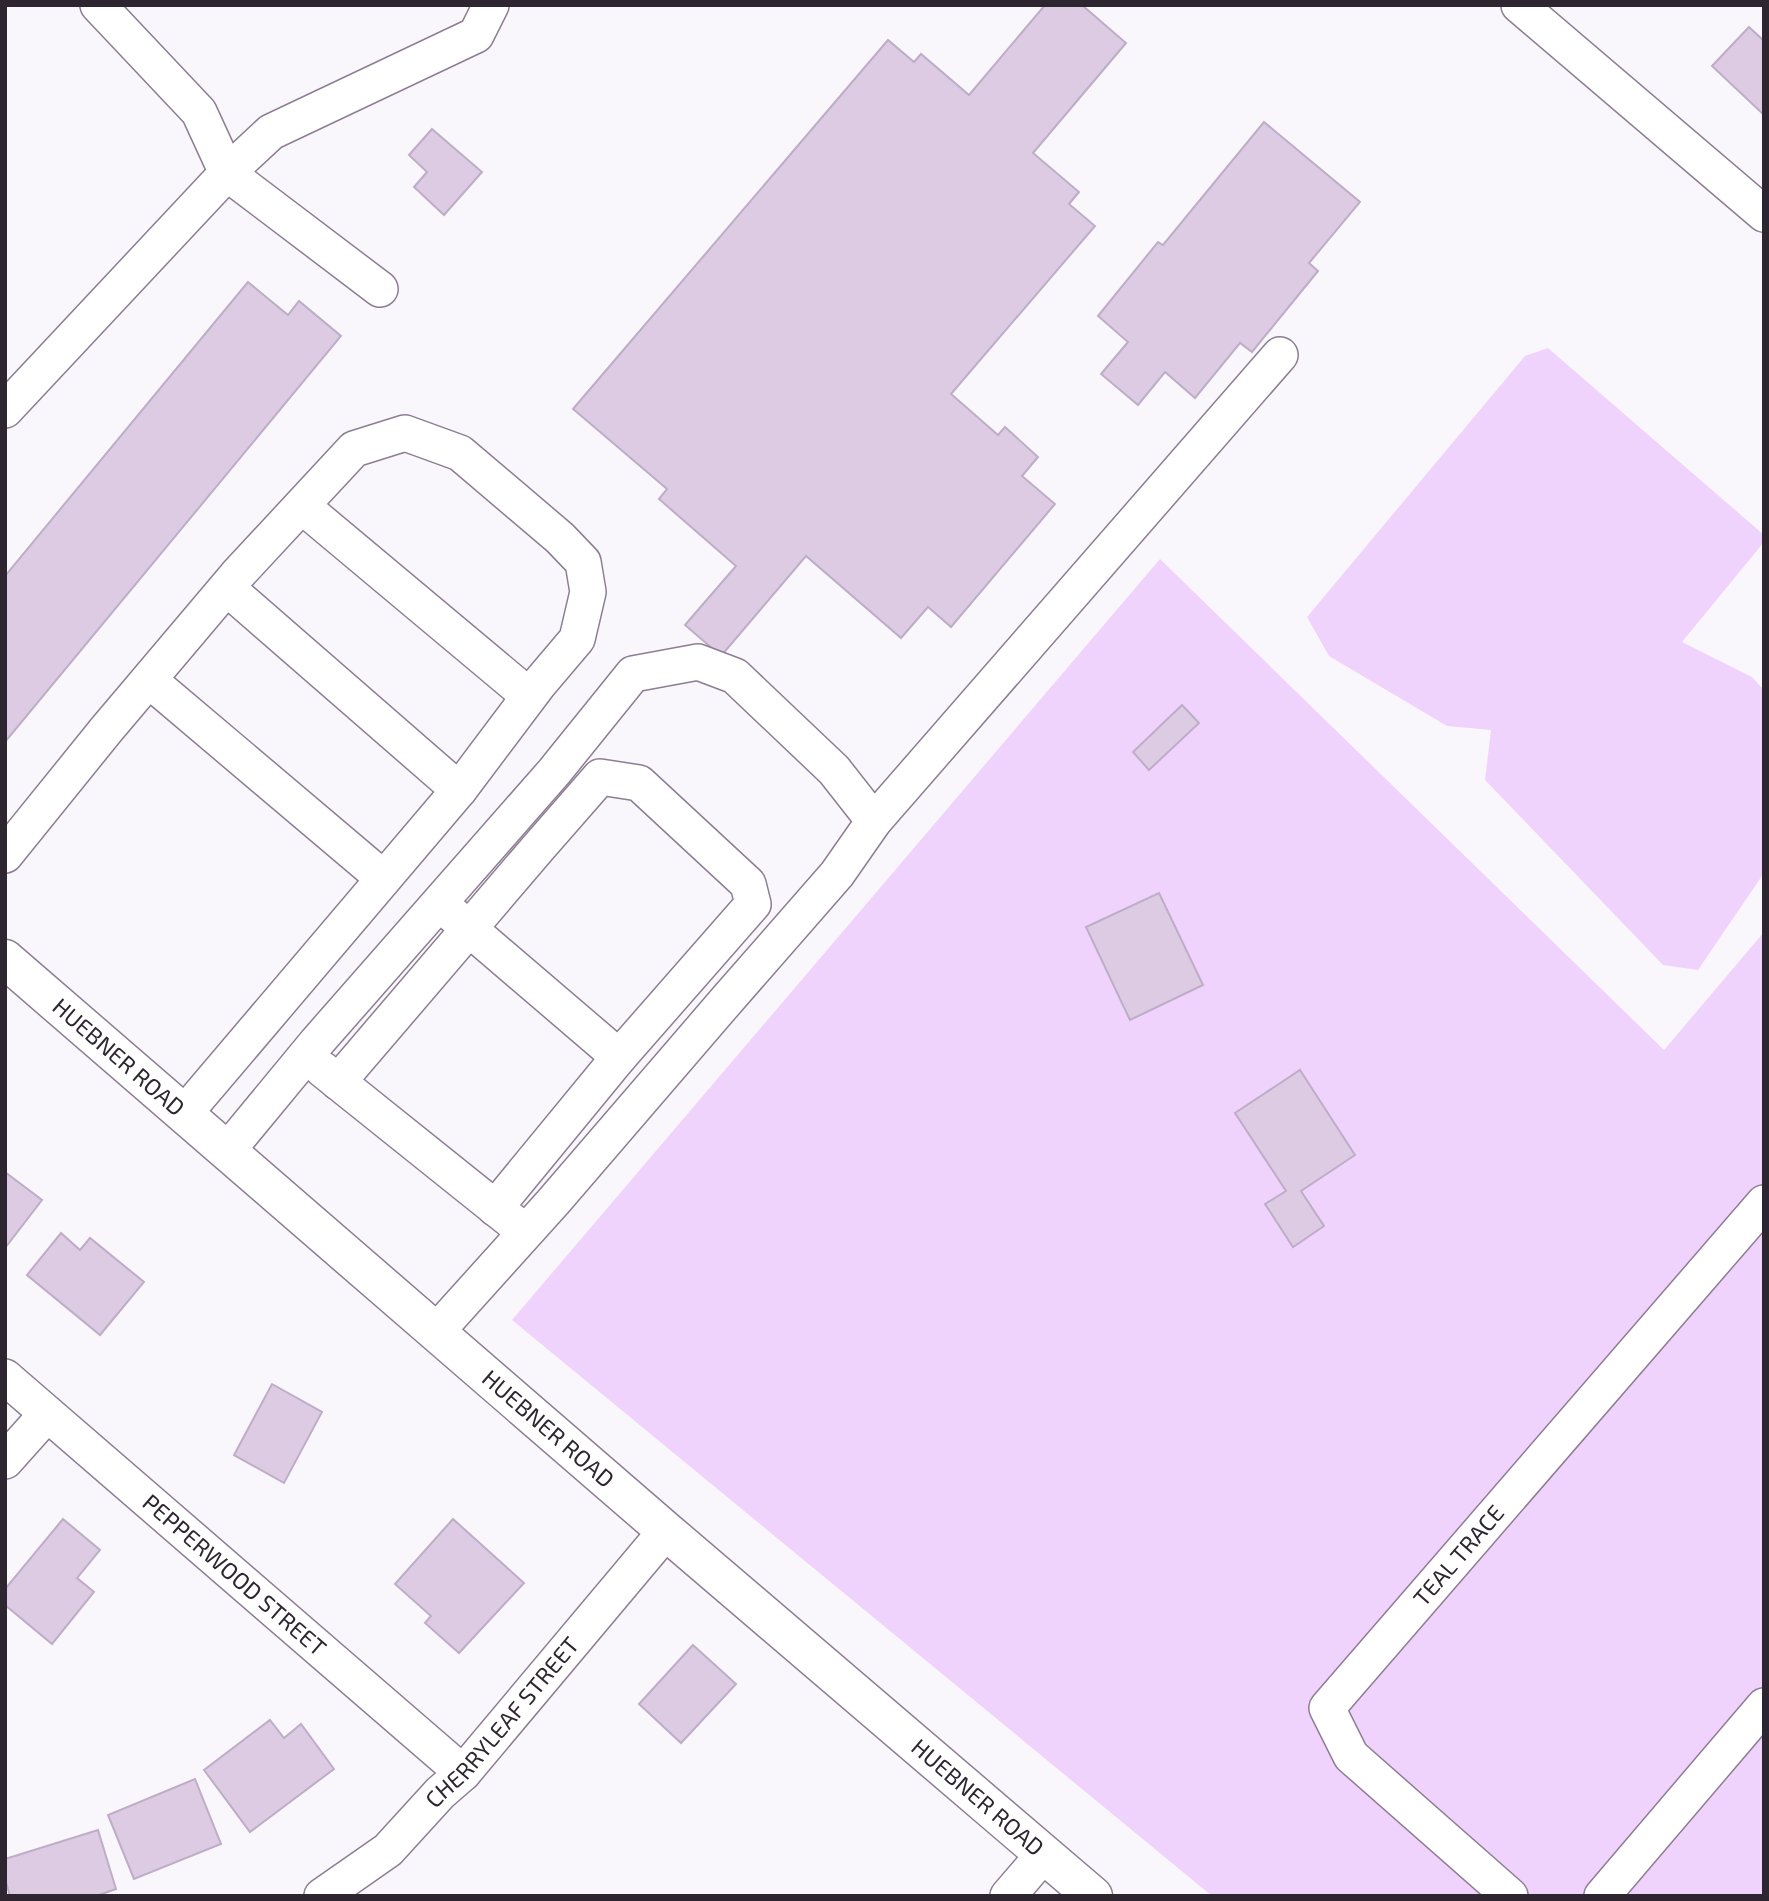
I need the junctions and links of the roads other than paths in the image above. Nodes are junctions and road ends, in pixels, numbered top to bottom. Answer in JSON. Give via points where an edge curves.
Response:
{"nodes":[{"id":1,"x":98,"y":5,"type":"edge"},
{"id":2,"x":491,"y":5,"type":"edge"},
{"id":3,"x":1519,"y":5,"type":"edge"},
{"id":4,"x":227,"y":173,"type":"junction"},
{"id":5,"x":1764,"y":214,"type":"edge"},
{"id":6,"x":380,"y":289,"type":"dead end"},
{"id":7,"x":1280,"y":355,"type":"dead end"},
{"id":8,"x":10,"y":395,"type":"edge"},
{"id":9,"x":302,"y":506,"type":"junction"},
{"id":10,"x":227,"y":588,"type":"junction"},
{"id":11,"x":149,"y":680,"type":"junction"},
{"id":12,"x":529,"y":696,"type":"junction"},
{"id":13,"x":459,"y":790,"type":"junction"},
{"id":14,"x":874,"y":821,"type":"junction"},
{"id":15,"x":5,"y":855,"type":"edge"},
{"id":16,"x":383,"y":878,"type":"junction"},
{"id":17,"x":439,"y":903,"type":"junction"},
{"id":18,"x":469,"y":929,"type":"junction"},
{"id":19,"x":5,"y":959,"type":"edge"},
{"id":20,"x":305,"y":1056,"type":"junction"},
{"id":21,"x":619,"y":1057,"type":"junction"},
{"id":22,"x":338,"y":1082,"type":"junction"},
{"id":23,"x":184,"y":1114,"type":"junction"},
{"id":24,"x":227,"y":1151,"type":"junction"},
{"id":25,"x":1764,"y":1203,"type":"edge"},
{"id":26,"x":495,"y":1208,"type":"junction"},
{"id":27,"x":526,"y":1233,"type":"junction"},
{"id":28,"x":436,"y":1332,"type":"junction"},
{"id":29,"x":5,"y":1377,"type":"edge"},
{"id":30,"x":47,"y":1414,"type":"junction"},
{"id":31,"x":5,"y":1461,"type":"edge"},
{"id":32,"x":666,"y":1531,"type":"junction"},
{"id":33,"x":1764,"y":1706,"type":"edge"},
{"id":34,"x":463,"y":1773,"type":"junction"},
{"id":35,"x":1044,"y":1854,"type":"junction"},
{"id":36,"x":322,"y":1896,"type":"edge"},
{"id":37,"x":1008,"y":1896,"type":"edge"},
{"id":38,"x":1093,"y":1896,"type":"edge"},
{"id":39,"x":1510,"y":1896,"type":"edge"},
{"id":40,"x":1602,"y":1896,"type":"edge"}],
"edges":[{"from":1,"to":4,"type":"street","via":[[199,112]]},
{"from":2,"to":4,"type":"street","via":[[476,35],[271,132]]},
{"from":3,"to":5,"type":"street"},
{"from":4,"to":6,"type":"street"},
{"from":4,"to":8,"type":"street"},
{"from":7,"to":14,"type":"street"},
{"from":9,"to":10,"type":"street"},
{"from":9,"to":12,"type":"street"},
{"from":9,"to":12,"type":"street","via":[[354,449],[405,433],[460,453],[583,562],[588,592],[578,639]]},
{"from":10,"to":11,"type":"street"},
{"from":10,"to":13,"type":"street"},
{"from":11,"to":15,"type":"street"},
{"from":11,"to":16,"type":"street"},
{"from":12,"to":13,"type":"street"},
{"from":13,"to":16,"type":"street"},
{"from":14,"to":17,"type":"street","via":[[834,770],[735,676],[698,662],[633,674]]},
{"from":14,"to":27,"type":"street","via":[[837,874]]},
{"from":16,"to":23,"type":"street"},
{"from":17,"to":18,"type":"street"},
{"from":17,"to":20,"type":"street"},
{"from":18,"to":21,"type":"street"},
{"from":18,"to":21,"type":"street","via":[[600,778],[639,783],[748,884],[753,904]]},
{"from":18,"to":22,"type":"street"},
{"from":19,"to":23,"type":"main road","name":"HUEBNER ROAD"},
{"from":20,"to":22,"type":"street"},
{"from":20,"to":24,"type":"street"},
{"from":21,"to":26,"type":"street"},
{"from":22,"to":26,"type":"street"},
{"from":23,"to":24,"type":"main road","name":"HUEBNER ROAD"},
{"from":24,"to":28,"type":"main road","name":"HUEBNER ROAD"},
{"from":25,"to":39,"type":"street","name":"TEAL TRACE","via":[[1327,1709],[1351,1756]]},
{"from":26,"to":27,"type":"street"},
{"from":27,"to":28,"type":"street"},
{"from":28,"to":32,"type":"main road","name":"HUEBNER ROAD"},
{"from":29,"to":30,"type":"street","name":"PEPPERWOOD STREET"},
{"from":30,"to":31,"type":"street"},
{"from":30,"to":34,"type":"street","name":"PEPPERWOOD STREET"},
{"from":32,"to":34,"type":"street","name":"CHERRYLEAF STREET"},
{"from":32,"to":35,"type":"main road","name":"HUEBNER ROAD"},
{"from":33,"to":40,"type":"street"},
{"from":34,"to":36,"type":"street","name":"CHERRYLEAF STREET","via":[[388,1850]]},
{"from":35,"to":37,"type":"street"},
{"from":35,"to":38,"type":"main road","name":"HUEBNER ROAD"}]}
